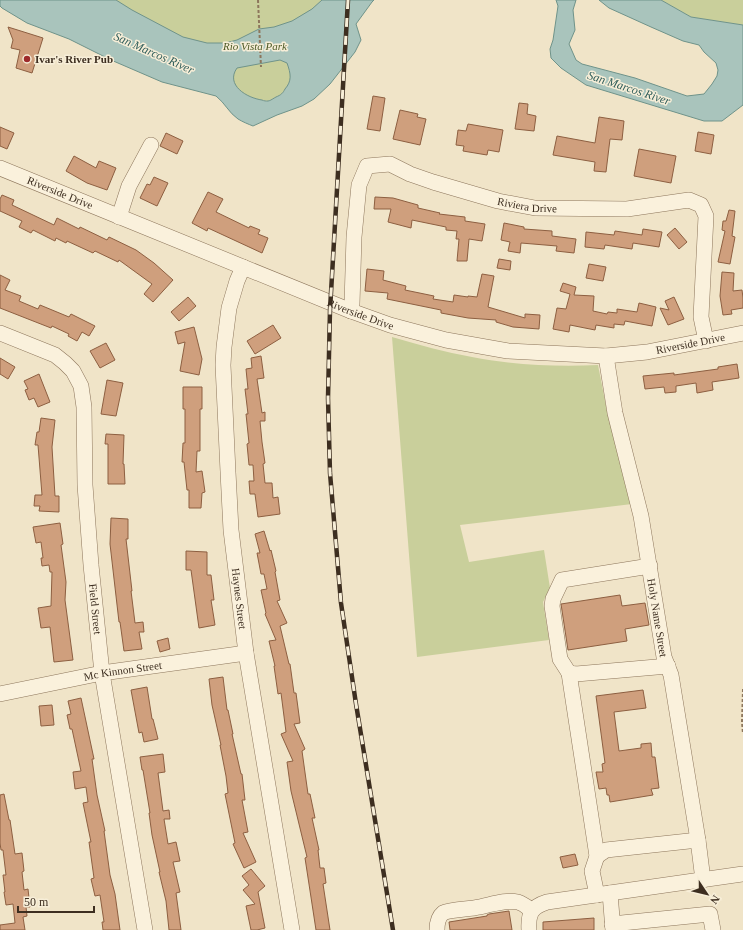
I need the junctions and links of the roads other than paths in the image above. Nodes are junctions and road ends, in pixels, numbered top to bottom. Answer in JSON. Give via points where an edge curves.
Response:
{"nodes":[{"id":1,"x":151,"y":145,"type":"dead end"},
{"id":2,"x":0,"y":168,"type":"edge"},
{"id":3,"x":119,"y":216,"type":"junction"},
{"id":4,"x":243,"y":267,"type":"junction"},
{"id":5,"x":351,"y":311,"type":"junction"},
{"id":6,"x":0,"y":333,"type":"edge"},
{"id":7,"x":743,"y":333,"type":"edge"},
{"id":8,"x":706,"y":340,"type":"junction"},
{"id":9,"x":606,"y":356,"type":"junction"},
{"id":10,"x":650,"y":566,"type":"junction"},
{"id":11,"x":246,"y":653,"type":"junction"},
{"id":12,"x":668,"y":666,"type":"junction"},
{"id":13,"x":102,"y":673,"type":"junction"},
{"id":14,"x":569,"y":673,"type":"junction"},
{"id":15,"x":0,"y":694,"type":"edge"},
{"id":16,"x":698,"y":840,"type":"junction"},
{"id":17,"x":597,"y":856,"type":"junction"},
{"id":18,"x":743,"y":874,"type":"edge"},
{"id":19,"x":703,"y":880,"type":"junction"},
{"id":20,"x":604,"y":894,"type":"junction"},
{"id":21,"x":531,"y":910,"type":"junction"},
{"id":22,"x":613,"y":927,"type":"edge"},
{"id":23,"x":145,"y":930,"type":"edge"},
{"id":24,"x":292,"y":930,"type":"edge"},
{"id":25,"x":438,"y":930,"type":"edge"},
{"id":26,"x":529,"y":930,"type":"edge"},
{"id":27,"x":713,"y":930,"type":"edge"}],
"edges":[{"from":1,"to":3,"type":"street","via":[[129,186]]},
{"from":2,"to":3,"type":"street","name":"Riverside Drive"},
{"from":3,"to":4,"type":"street","name":"Riverside Drive"},
{"from":4,"to":5,"type":"street","name":"Riverside Drive"},
{"from":4,"to":11,"type":"street","name":"Haynes Street","via":[[229,308],[224,340],[224,365],[231,530]]},
{"from":5,"to":8,"type":"street","name":"Riviera Drive","via":[[359,185],[366,166],[390,164],[433,182],[498,201],[535,208],[628,209],[689,200],[701,205],[706,216],[701,317]]},
{"from":5,"to":9,"type":"street","name":"Riverside Drive","via":[[390,325],[454,342],[508,351]]},
{"from":6,"to":13,"type":"street","name":"Field Street","via":[[55,355],[73,371],[82,386],[85,485]]},
{"from":7,"to":8,"type":"street","name":"Riverside Drive"},
{"from":8,"to":9,"type":"street","name":"Riverside Drive","via":[[647,352]]},
{"from":9,"to":10,"type":"street","name":"Holy Name Street","via":[[615,413],[641,516]]},
{"from":10,"to":12,"type":"street","name":"Holy Name Street","via":[[664,657]]},
{"from":10,"to":14,"type":"street","via":[[562,580],[552,606],[560,659]]},
{"from":11,"to":13,"type":"street","name":"Mc Kinnon Street"},
{"from":11,"to":24,"type":"street","name":"Haynes Street"},
{"from":12,"to":14,"type":"street"},
{"from":12,"to":16,"type":"street","name":"Holy Name Street"},
{"from":13,"to":15,"type":"street","name":"Mc Kinnon Street"},
{"from":13,"to":23,"type":"street","name":"Field Street"},
{"from":14,"to":17,"type":"street"},
{"from":16,"to":17,"type":"street","via":[[606,850]]},
{"from":16,"to":19,"type":"street","name":"Holy Name Street"},
{"from":17,"to":20,"type":"street","via":[[592,871]]},
{"from":18,"to":19,"type":"street"},
{"from":19,"to":20,"type":"street"},
{"from":20,"to":21,"type":"street","via":[[547,902],[538,904]]},
{"from":20,"to":22,"type":"street"},
{"from":21,"to":25,"type":"street","via":[[518,902],[510,902],[447,912],[438,920]]},
{"from":21,"to":26,"type":"street"},
{"from":22,"to":27,"type":"street","via":[[710,914]]}]}
